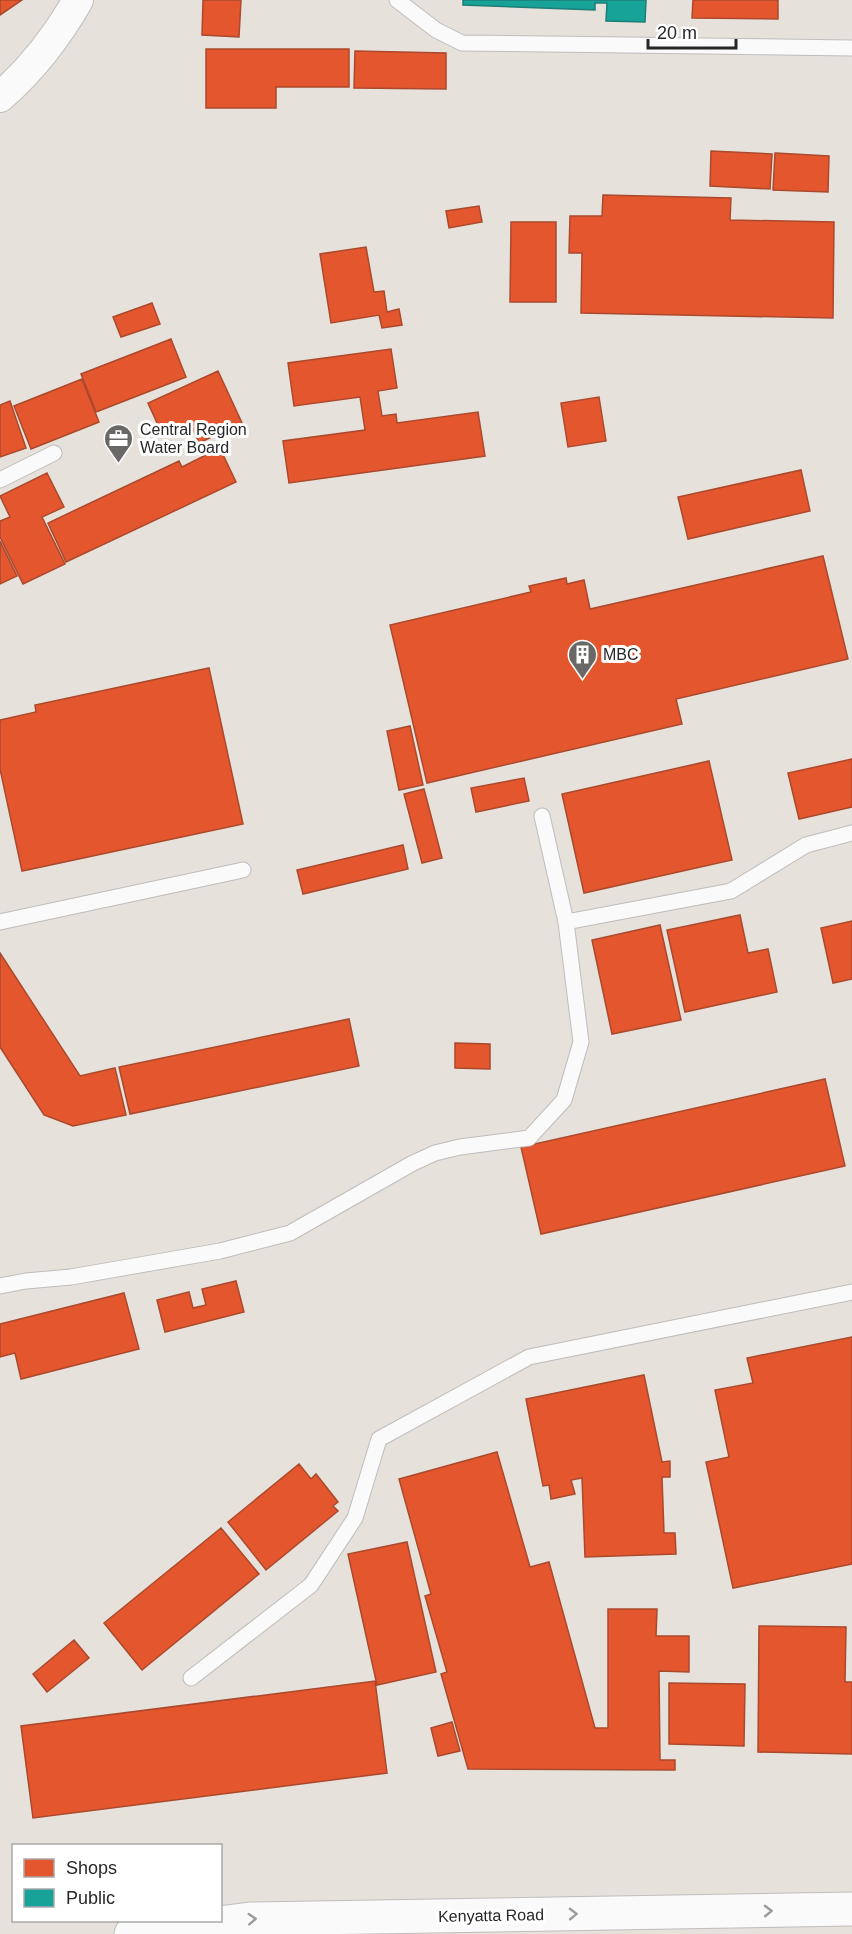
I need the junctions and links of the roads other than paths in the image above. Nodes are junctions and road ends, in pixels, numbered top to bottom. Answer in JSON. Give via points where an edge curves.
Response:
{"nodes":[{"id":1,"x":78,"y":0,"type":"edge"},
{"id":2,"x":398,"y":0,"type":"edge"},
{"id":3,"x":852,"y":48,"type":"edge"},
{"id":4,"x":0,"y":97,"type":"edge"},
{"id":5,"x":54,"y":453,"type":"dead end"},
{"id":6,"x":0,"y":480,"type":"edge"},
{"id":7,"x":542,"y":816,"type":"dead end"},
{"id":8,"x":852,"y":833,"type":"edge"},
{"id":9,"x":243,"y":870,"type":"dead end"},
{"id":10,"x":0,"y":922,"type":"edge"},
{"id":11,"x":566,"y":922,"type":"junction"},
{"id":12,"x":0,"y":1286,"type":"edge"},
{"id":13,"x":852,"y":1292,"type":"edge"},
{"id":14,"x":191,"y":1678,"type":"dead end"},
{"id":15,"x":852,"y":1909,"type":"edge"},
{"id":16,"x":131,"y":1934,"type":"edge"}],
"edges":[{"from":1,"to":4,"type":"street","via":[[37,60]]},
{"from":2,"to":3,"type":"lane","via":[[436,30],[462,44]]},
{"from":5,"to":6,"type":"lane"},
{"from":7,"to":11,"type":"lane"},
{"from":8,"to":11,"type":"lane","via":[[806,845],[730,891]]},
{"from":9,"to":10,"type":"lane"},
{"from":11,"to":12,"type":"lane","via":[[581,1042],[564,1100],[529,1138],[435,1153],[290,1233],[208,1253]]},
{"from":13,"to":14,"type":"lane","via":[[529,1358],[379,1439],[355,1518],[311,1584]]},
{"from":16,"to":15,"type":"main road","name":"Kenyatta Road","one_way":true,"via":[[250,1919]]}]}
